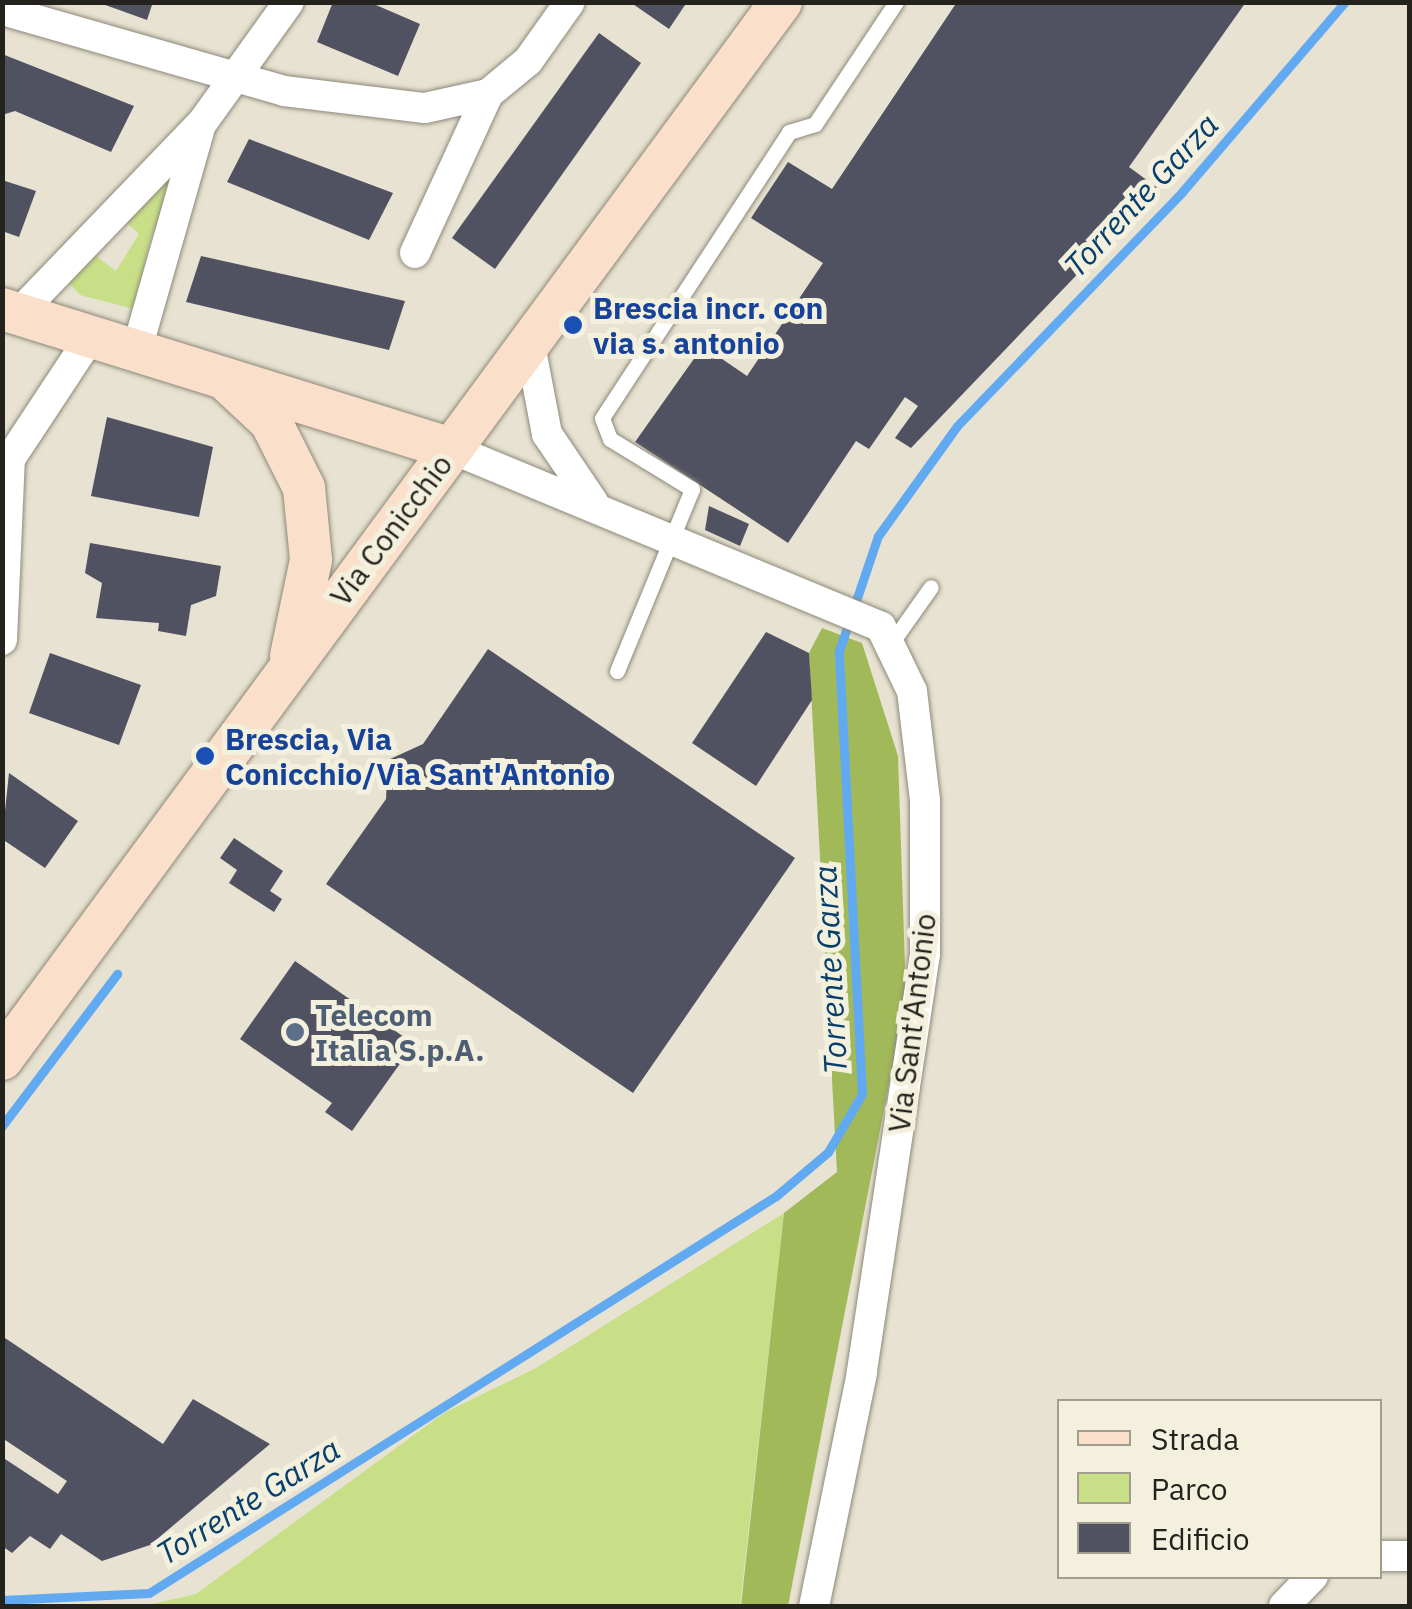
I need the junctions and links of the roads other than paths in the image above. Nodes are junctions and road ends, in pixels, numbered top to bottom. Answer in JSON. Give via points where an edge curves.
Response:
{"nodes":[{"id":1,"x":288,"y":2,"type":"edge"},
{"id":2,"x":570,"y":2,"type":"edge"},
{"id":3,"x":782,"y":2,"type":"edge"},
{"id":4,"x":896,"y":2,"type":"edge"},
{"id":5,"x":2,"y":10,"type":"edge"},
{"id":6,"x":236,"y":78,"type":"junction"},
{"id":7,"x":488,"y":94,"type":"junction"},
{"id":8,"x":202,"y":124,"type":"junction"},
{"id":9,"x":416,"y":253,"type":"dead end"},
{"id":10,"x":10,"y":312,"type":"edge"},
{"id":11,"x":91,"y":336,"type":"junction"},
{"id":12,"x":530,"y":345,"type":"junction"},
{"id":13,"x":136,"y":348,"type":"junction"},
{"id":14,"x":215,"y":372,"type":"junction"},
{"id":15,"x":452,"y":450,"type":"junction"},
{"id":16,"x":598,"y":508,"type":"junction"},
{"id":17,"x":671,"y":538,"type":"junction"},
{"id":18,"x":931,"y":588,"type":"dead end"},
{"id":19,"x":886,"y":635,"type":"junction"},
{"id":20,"x":2,"y":640,"type":"edge"},
{"id":21,"x":289,"y":667,"type":"junction"},
{"id":22,"x":617,"y":672,"type":"dead end"},
{"id":23,"x":2,"y":1058,"type":"edge"},
{"id":24,"x":1382,"y":1556,"type":"edge"},
{"id":25,"x":1410,"y":1556,"type":"edge"},
{"id":26,"x":1310,"y":1579,"type":"edge"},
{"id":27,"x":814,"y":1606,"type":"edge"},
{"id":28,"x":1284,"y":1606,"type":"edge"}],
"edges":[{"from":1,"to":6,"type":"street"},
{"from":2,"to":7,"type":"street","via":[[528,60]]},
{"from":3,"to":12,"type":"main road","name":"Via Conicchio"},
{"from":4,"to":17,"type":"lane","via":[[815,124],[789,132],[602,418],[610,439],[692,489]]},
{"from":5,"to":6,"type":"street"},
{"from":6,"to":7,"type":"street","via":[[425,108]]},
{"from":6,"to":8,"type":"street"},
{"from":7,"to":9,"type":"street"},
{"from":8,"to":10,"type":"street"},
{"from":8,"to":13,"type":"street"},
{"from":10,"to":11,"type":"main road"},
{"from":11,"to":13,"type":"main road"},
{"from":11,"to":20,"type":"street","via":[[10,459]]},
{"from":12,"to":15,"type":"main road","name":"Via Conicchio"},
{"from":12,"to":16,"type":"street","via":[[547,434]]},
{"from":13,"to":14,"type":"main road"},
{"from":14,"to":15,"type":"main road"},
{"from":14,"to":21,"type":"main road","via":[[271,422],[304,488],[310,560]]},
{"from":15,"to":16,"type":"street"},
{"from":15,"to":21,"type":"main road","name":"Via Conicchio"},
{"from":16,"to":17,"type":"street"},
{"from":17,"to":19,"type":"street","via":[[817,598]]},
{"from":17,"to":22,"type":"lane"},
{"from":18,"to":19,"type":"lane"},
{"from":19,"to":27,"type":"street","name":"Via Sant'Antonio","via":[[922,750],[925,954],[862,1374]]},
{"from":21,"to":23,"type":"main road","name":"Via Conicchio"},
{"from":24,"to":25,"type":"street"},
{"from":26,"to":28,"type":"street"}]}
